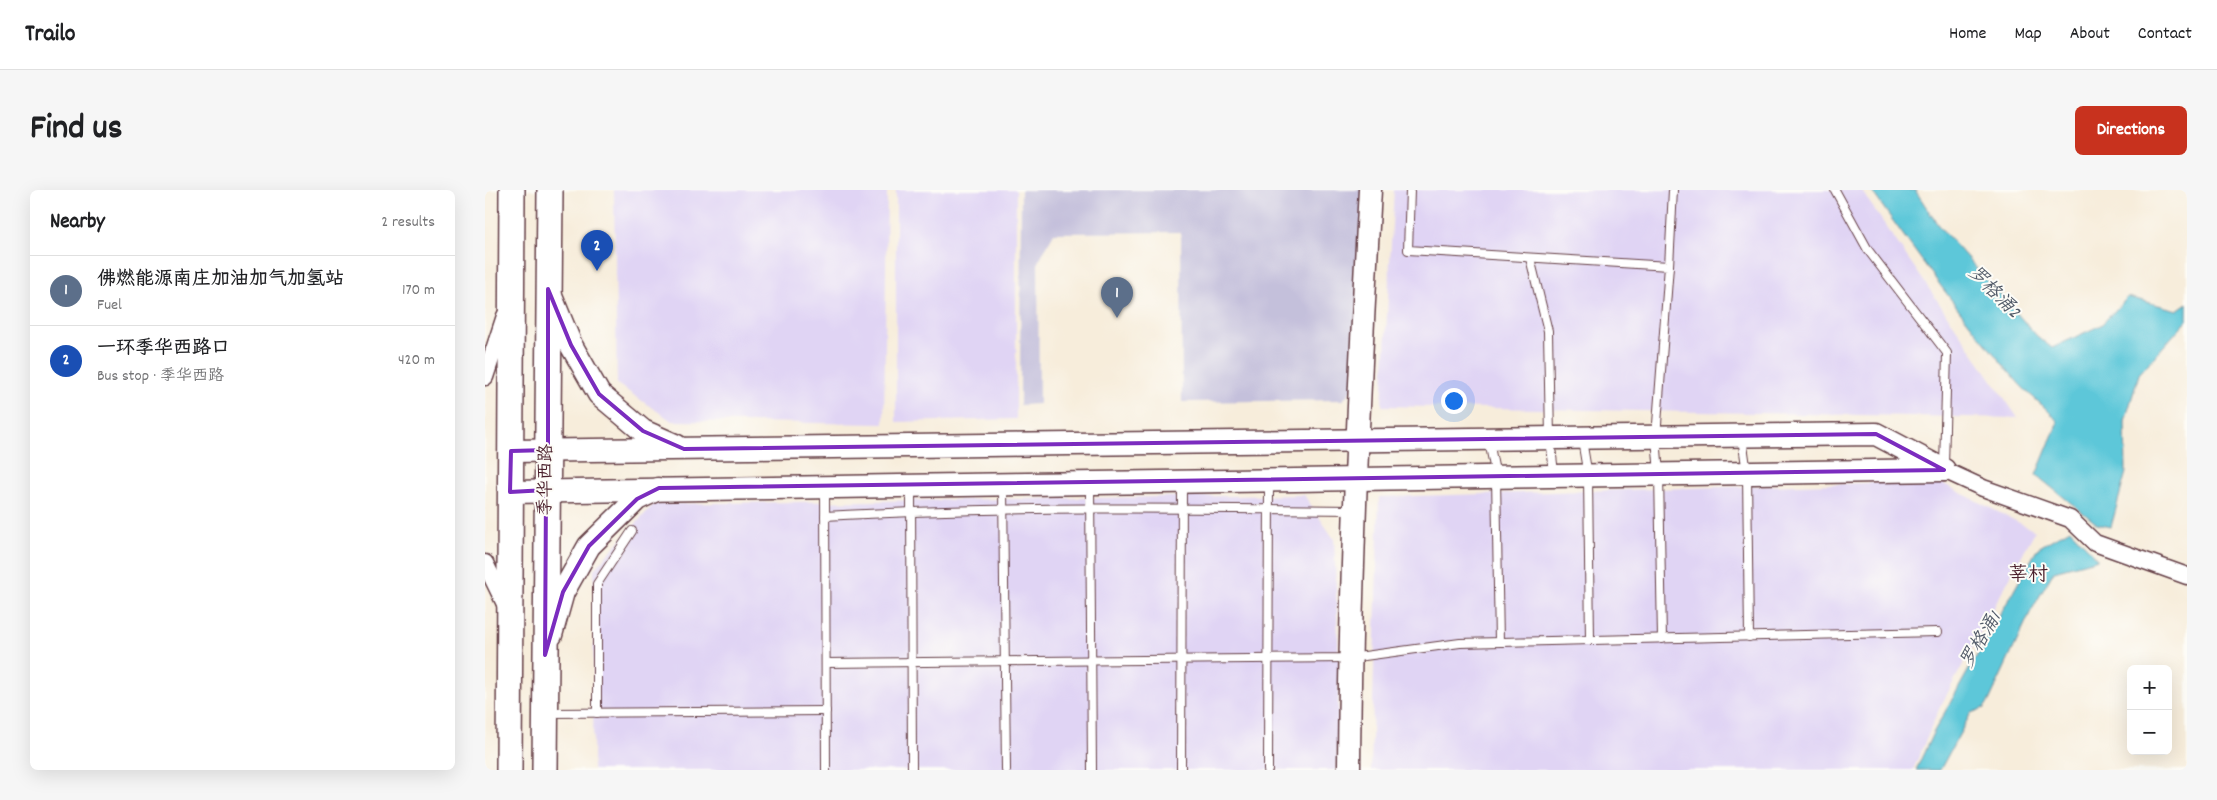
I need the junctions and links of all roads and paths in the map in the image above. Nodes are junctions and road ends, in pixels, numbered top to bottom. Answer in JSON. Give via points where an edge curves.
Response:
{"nodes":[{"id":1,"x":512,"y":190,"type":"edge"},
{"id":2,"x":549,"y":190,"type":"edge"},
{"id":3,"x":1370,"y":190,"type":"edge"},
{"id":4,"x":1410,"y":190,"type":"edge"},
{"id":5,"x":1673,"y":190,"type":"edge"},
{"id":6,"x":1835,"y":190,"type":"edge"},
{"id":7,"x":1530,"y":258,"type":"junction"},
{"id":8,"x":1669,"y":266,"type":"junction"},
{"id":9,"x":513,"y":290,"type":"junction"},
{"id":10,"x":548,"y":290,"type":"junction"},
{"id":11,"x":485,"y":377,"type":"edge"},
{"id":12,"x":1742,"y":436,"type":"junction"},
{"id":13,"x":1657,"y":437,"type":"junction"},
{"id":14,"x":1551,"y":438,"type":"junction"},
{"id":15,"x":1581,"y":438,"type":"junction"},
{"id":16,"x":1488,"y":439,"type":"junction"},
{"id":17,"x":1356,"y":441,"type":"junction"},
{"id":18,"x":685,"y":449,"type":"junction"},
{"id":19,"x":548,"y":450,"type":"junction"},
{"id":20,"x":511,"y":451,"type":"junction"},
{"id":21,"x":1944,"y":470,"type":"junction"},
{"id":22,"x":1747,"y":473,"type":"junction"},
{"id":23,"x":1659,"y":474,"type":"junction"},
{"id":24,"x":1554,"y":476,"type":"junction"},
{"id":25,"x":1588,"y":476,"type":"junction"},
{"id":26,"x":1496,"y":477,"type":"junction"},
{"id":27,"x":1356,"y":479,"type":"junction"},
{"id":28,"x":1269,"y":481,"type":"junction"},
{"id":29,"x":1183,"y":482,"type":"junction"},
{"id":30,"x":1090,"y":483,"type":"junction"},
{"id":31,"x":1003,"y":484,"type":"junction"},
{"id":32,"x":911,"y":485,"type":"junction"},
{"id":33,"x":825,"y":486,"type":"junction"},
{"id":34,"x":659,"y":488,"type":"junction"},
{"id":35,"x":547,"y":490,"type":"junction"},
{"id":36,"x":510,"y":492,"type":"junction"},
{"id":37,"x":1183,"y":508,"type":"junction"},
{"id":38,"x":1003,"y":509,"type":"junction"},
{"id":39,"x":1090,"y":509,"type":"junction"},
{"id":40,"x":1269,"y":509,"type":"junction"},
{"id":41,"x":1355,"y":510,"type":"junction"},
{"id":42,"x":911,"y":511,"type":"junction"},
{"id":43,"x":825,"y":516,"type":"junction"},
{"id":44,"x":631,"y":532,"type":"dead end"},
{"id":45,"x":485,"y":563,"type":"edge"},
{"id":46,"x":2187,"y":576,"type":"edge"},
{"id":47,"x":509,"y":613,"type":"junction"},
{"id":48,"x":1938,"y":632,"type":"dead end"},
{"id":49,"x":1749,"y":637,"type":"junction"},
{"id":50,"x":1662,"y":638,"type":"junction"},
{"id":51,"x":1590,"y":640,"type":"junction"},
{"id":52,"x":1499,"y":642,"type":"junction"},
{"id":53,"x":545,"y":655,"type":"junction"},
{"id":54,"x":1268,"y":658,"type":"junction"},
{"id":55,"x":1350,"y":658,"type":"junction"},
{"id":56,"x":1182,"y":659,"type":"junction"},
{"id":57,"x":1091,"y":660,"type":"junction"},
{"id":58,"x":1005,"y":661,"type":"junction"},
{"id":59,"x":912,"y":662,"type":"junction"},
{"id":60,"x":825,"y":663,"type":"junction"},
{"id":61,"x":826,"y":711,"type":"junction"},
{"id":62,"x":545,"y":713,"type":"junction"},
{"id":63,"x":597,"y":713,"type":"junction"},
{"id":64,"x":509,"y":770,"type":"edge"},
{"id":65,"x":545,"y":770,"type":"edge"},
{"id":66,"x":826,"y":770,"type":"edge"},
{"id":67,"x":912,"y":770,"type":"edge"},
{"id":68,"x":1006,"y":770,"type":"edge"},
{"id":69,"x":1092,"y":770,"type":"edge"},
{"id":70,"x":1181,"y":770,"type":"edge"},
{"id":71,"x":1268,"y":770,"type":"edge"},
{"id":72,"x":1349,"y":770,"type":"edge"}],
"edges":[{"from":1,"to":9,"type":"main road","name":"季华西路"},
{"from":2,"to":10,"type":"main road","name":"季华西路"},
{"from":3,"to":17,"type":"street"},
{"from":4,"to":7,"type":"lane","via":[[1408,250]]},
{"from":5,"to":8,"type":"lane"},
{"from":6,"to":21,"type":"lane","via":[[1867,250],[1947,353]]},
{"from":7,"to":8,"type":"lane"},
{"from":7,"to":14,"type":"lane","via":[[1548,331]]},
{"from":8,"to":13,"type":"lane"},
{"from":9,"to":11,"type":"street"},
{"from":9,"to":20,"type":"main road","name":"季华西路"},
{"from":10,"to":18,"type":"street","via":[[571,345],[599,394],[643,431]]},
{"from":10,"to":19,"type":"main road","name":"季华西路"},
{"from":12,"to":13,"type":"street"},
{"from":12,"to":21,"type":"street","via":[[1876,434]]},
{"from":12,"to":22,"type":"lane"},
{"from":13,"to":15,"type":"street"},
{"from":13,"to":23,"type":"lane"},
{"from":14,"to":15,"type":"street"},
{"from":14,"to":16,"type":"street"},
{"from":14,"to":24,"type":"lane"},
{"from":15,"to":25,"type":"lane"},
{"from":16,"to":17,"type":"street"},
{"from":16,"to":26,"type":"lane"},
{"from":17,"to":18,"type":"street"},
{"from":17,"to":27,"type":"street"},
{"from":18,"to":19,"type":"street"},
{"from":19,"to":20,"type":"street"},
{"from":19,"to":35,"type":"main road","name":"季华西路"},
{"from":20,"to":36,"type":"main road","name":"季华西路"},
{"from":21,"to":22,"type":"street"},
{"from":21,"to":46,"type":"street","via":[[1983,488],[2070,519],[2095,543]]},
{"from":22,"to":23,"type":"street"},
{"from":22,"to":49,"type":"lane"},
{"from":23,"to":25,"type":"street"},
{"from":23,"to":50,"type":"lane"},
{"from":24,"to":25,"type":"street"},
{"from":24,"to":26,"type":"street"},
{"from":25,"to":51,"type":"lane"},
{"from":26,"to":27,"type":"street"},
{"from":26,"to":52,"type":"lane"},
{"from":27,"to":28,"type":"street"},
{"from":27,"to":41,"type":"street"},
{"from":28,"to":29,"type":"street"},
{"from":28,"to":40,"type":"lane"},
{"from":29,"to":30,"type":"street"},
{"from":29,"to":37,"type":"lane"},
{"from":30,"to":31,"type":"street"},
{"from":30,"to":39,"type":"lane"},
{"from":31,"to":32,"type":"street"},
{"from":31,"to":38,"type":"lane"},
{"from":32,"to":33,"type":"street"},
{"from":32,"to":42,"type":"lane"},
{"from":33,"to":34,"type":"street"},
{"from":33,"to":43,"type":"lane"},
{"from":34,"to":35,"type":"street"},
{"from":34,"to":53,"type":"street","via":[[637,499],[589,546],[563,592]]},
{"from":35,"to":36,"type":"street"},
{"from":35,"to":53,"type":"main road","name":"季华西路"},
{"from":36,"to":47,"type":"main road","name":"季华西路"},
{"from":37,"to":39,"type":"lane"},
{"from":37,"to":40,"type":"lane"},
{"from":37,"to":56,"type":"lane"},
{"from":38,"to":39,"type":"lane"},
{"from":38,"to":42,"type":"lane"},
{"from":38,"to":58,"type":"lane"},
{"from":39,"to":57,"type":"lane"},
{"from":40,"to":41,"type":"lane"},
{"from":40,"to":54,"type":"lane"},
{"from":41,"to":55,"type":"street"},
{"from":42,"to":43,"type":"lane"},
{"from":42,"to":59,"type":"lane"},
{"from":43,"to":60,"type":"lane"},
{"from":44,"to":63,"type":"lane","via":[[597,584]]},
{"from":45,"to":47,"type":"street"},
{"from":47,"to":64,"type":"main road","name":"季华西路"},
{"from":48,"to":49,"type":"lane"},
{"from":49,"to":50,"type":"lane"},
{"from":50,"to":51,"type":"lane"},
{"from":51,"to":52,"type":"lane"},
{"from":52,"to":55,"type":"lane","via":[[1460,643]]},
{"from":53,"to":62,"type":"main road","name":"季华西路"},
{"from":54,"to":55,"type":"lane"},
{"from":54,"to":56,"type":"lane"},
{"from":54,"to":71,"type":"lane"},
{"from":55,"to":72,"type":"street"},
{"from":56,"to":57,"type":"lane"},
{"from":56,"to":70,"type":"lane"},
{"from":57,"to":58,"type":"lane"},
{"from":57,"to":69,"type":"lane"},
{"from":58,"to":59,"type":"lane"},
{"from":58,"to":68,"type":"lane"},
{"from":59,"to":60,"type":"lane"},
{"from":59,"to":67,"type":"lane"},
{"from":60,"to":61,"type":"lane"},
{"from":61,"to":63,"type":"lane"},
{"from":61,"to":66,"type":"lane"},
{"from":62,"to":63,"type":"lane"},
{"from":62,"to":65,"type":"main road","name":"季华西路"}]}
